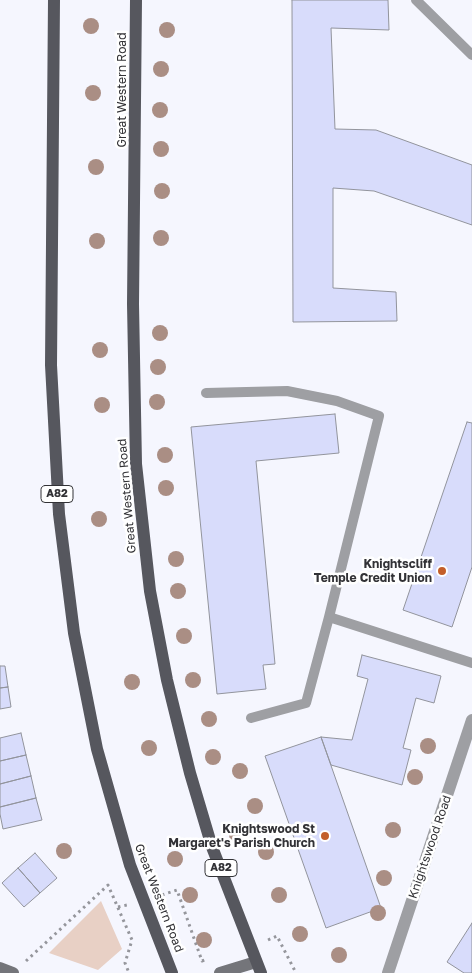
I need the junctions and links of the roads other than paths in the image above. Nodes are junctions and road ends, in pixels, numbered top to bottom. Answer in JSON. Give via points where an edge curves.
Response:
{"nodes":[{"id":1,"x":54,"y":0,"type":"edge"},
{"id":2,"x":136,"y":0,"type":"edge"},
{"id":3,"x":416,"y":0,"type":"edge"},
{"id":4,"x":472,"y":55,"type":"edge"},
{"id":5,"x":206,"y":393,"type":"dead end"},
{"id":6,"x":330,"y":617,"type":"junction"},
{"id":7,"x":472,"y":662,"type":"edge"},
{"id":8,"x":251,"y":718,"type":"dead end"},
{"id":9,"x":472,"y":720,"type":"edge"},
{"id":10,"x":0,"y":968,"type":"edge"},
{"id":11,"x":259,"y":968,"type":"edge"},
{"id":12,"x":16,"y":970,"type":"edge"},
{"id":13,"x":172,"y":973,"type":"edge"},
{"id":14,"x":220,"y":973,"type":"edge"},
{"id":15,"x":388,"y":973,"type":"edge"}],
"edges":[{"from":1,"to":13,"type":"main road","name":"Great Western Road","number":"A82","via":[[51,364],[58,514],[74,633],[97,748],[130,865]]},
{"from":2,"to":11,"type":"main road","name":"Great Western Road","number":"A82","via":[[136,455],[150,591],[167,680],[190,773],[212,847]]},
{"from":3,"to":4,"type":"lane"},
{"from":5,"to":6,"type":"lane","via":[[287,392],[337,402],[379,416]]},
{"from":6,"to":7,"type":"lane"},
{"from":6,"to":8,"type":"lane","via":[[306,703]]},
{"from":9,"to":15,"type":"street","name":"Knightswood Road"},
{"from":10,"to":12,"type":"street"},
{"from":11,"to":14,"type":"street"}]}
